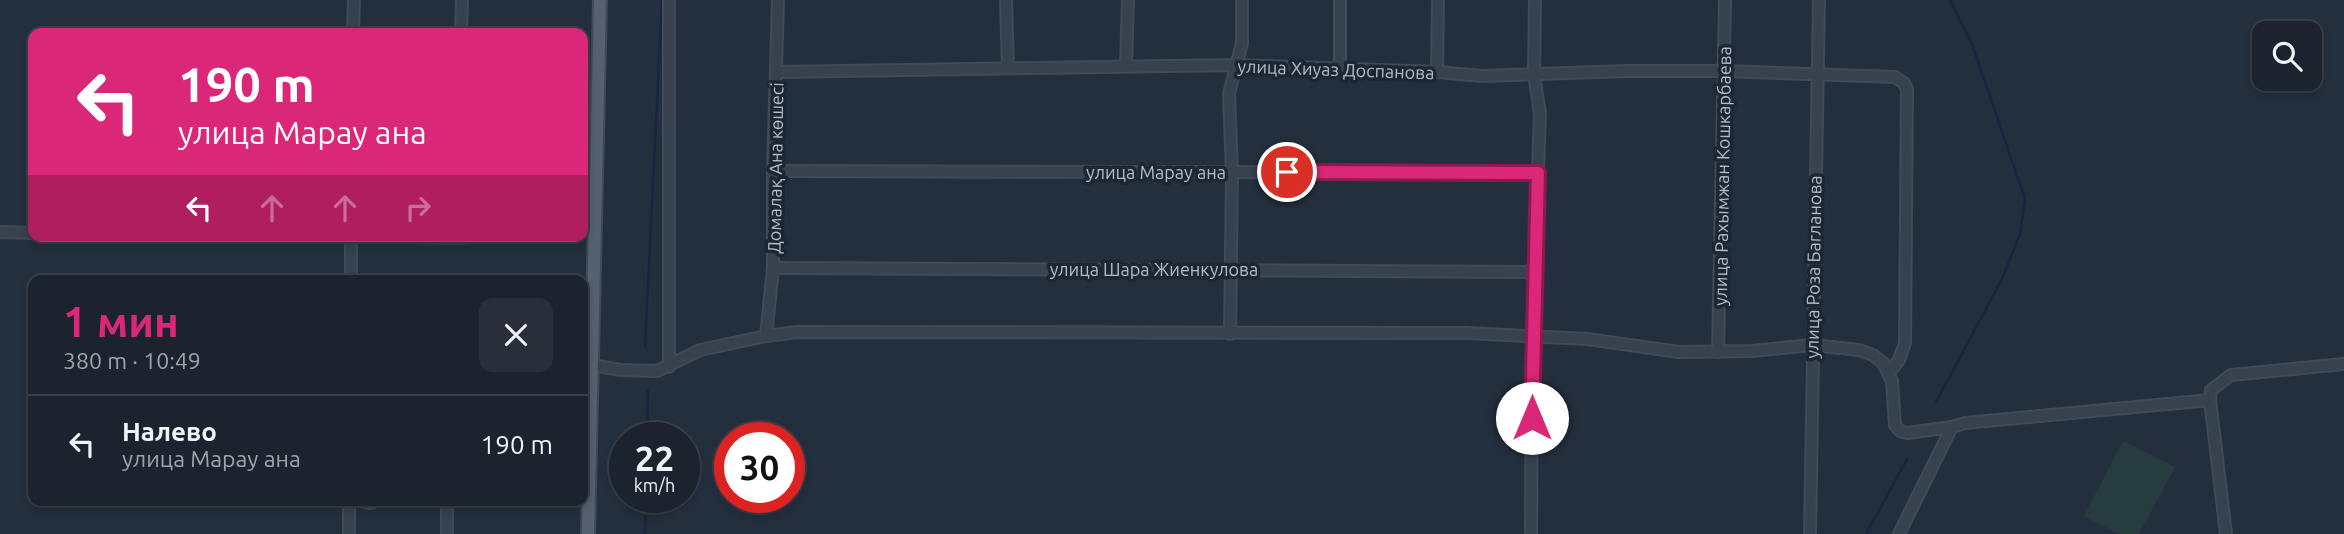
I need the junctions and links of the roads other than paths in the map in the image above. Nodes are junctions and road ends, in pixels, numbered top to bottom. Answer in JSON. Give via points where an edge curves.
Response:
{"nodes":[{"id":1,"x":354,"y":0,"type":"edge"},
{"id":2,"x":461,"y":0,"type":"edge"},
{"id":3,"x":600,"y":0,"type":"edge"},
{"id":4,"x":669,"y":0,"type":"edge"},
{"id":5,"x":778,"y":0,"type":"edge"},
{"id":6,"x":1006,"y":0,"type":"edge"},
{"id":7,"x":1128,"y":0,"type":"edge"},
{"id":8,"x":1242,"y":0,"type":"edge"},
{"id":9,"x":1340,"y":0,"type":"edge"},
{"id":10,"x":1438,"y":0,"type":"edge"},
{"id":11,"x":1535,"y":0,"type":"edge"},
{"id":12,"x":1726,"y":0,"type":"edge"},
{"id":13,"x":1819,"y":0,"type":"edge"},
{"id":14,"x":353,"y":28,"type":"edge"},
{"id":15,"x":461,"y":28,"type":"edge"},
{"id":16,"x":1237,"y":65,"type":"junction"},
{"id":17,"x":1126,"y":66,"type":"junction"},
{"id":18,"x":1008,"y":68,"type":"junction"},
{"id":19,"x":1340,"y":69,"type":"junction"},
{"id":20,"x":1724,"y":71,"type":"junction"},
{"id":21,"x":777,"y":72,"type":"junction"},
{"id":22,"x":1437,"y":72,"type":"junction"},
{"id":23,"x":1817,"y":73,"type":"junction"},
{"id":24,"x":1534,"y":74,"type":"junction"},
{"id":25,"x":773,"y":171,"type":"junction"},
{"id":26,"x":1232,"y":172,"type":"junction"},
{"id":27,"x":1538,"y":173,"type":"junction"},
{"id":28,"x":589,"y":230,"type":"edge"},
{"id":29,"x":0,"y":232,"type":"edge"},
{"id":30,"x":28,"y":233,"type":"edge"},
{"id":31,"x":353,"y":242,"type":"edge"},
{"id":32,"x":774,"y":268,"type":"junction"},
{"id":33,"x":1229,"y":269,"type":"junction"},
{"id":34,"x":1535,"y":272,"type":"junction"},
{"id":35,"x":351,"y":275,"type":"edge"},
{"id":36,"x":1230,"y":334,"type":"junction"},
{"id":37,"x":766,"y":336,"type":"junction"},
{"id":38,"x":1532,"y":337,"type":"junction"},
{"id":39,"x":1812,"y":345,"type":"junction"},
{"id":40,"x":1718,"y":352,"type":"junction"},
{"id":41,"x":2344,"y":364,"type":"edge"},
{"id":42,"x":592,"y":365,"type":"junction"},
{"id":43,"x":663,"y":369,"type":"junction"},
{"id":44,"x":1889,"y":373,"type":"junction"},
{"id":45,"x":2210,"y":400,"type":"junction"},
{"id":46,"x":588,"y":427,"type":"edge"},
{"id":47,"x":1952,"y":427,"type":"junction"},
{"id":48,"x":349,"y":506,"type":"edge"},
{"id":49,"x":447,"y":506,"type":"edge"},
{"id":50,"x":587,"y":506,"type":"edge"},
{"id":51,"x":349,"y":534,"type":"edge"},
{"id":52,"x":447,"y":534,"type":"edge"},
{"id":53,"x":588,"y":534,"type":"edge"},
{"id":54,"x":1531,"y":534,"type":"edge"},
{"id":55,"x":1810,"y":534,"type":"edge"},
{"id":56,"x":1899,"y":534,"type":"edge"},
{"id":57,"x":2226,"y":534,"type":"edge"}],
"edges":[{"from":1,"to":14,"type":"street"},
{"from":2,"to":15,"type":"street"},
{"from":3,"to":28,"type":"main road"},
{"from":4,"to":43,"type":"street"},
{"from":5,"to":21,"type":"street","name":"Домалақ Ана көшесі"},
{"from":6,"to":18,"type":"street"},
{"from":7,"to":17,"type":"street"},
{"from":8,"to":16,"type":"street"},
{"from":9,"to":19,"type":"street"},
{"from":10,"to":22,"type":"street"},
{"from":11,"to":24,"type":"street"},
{"from":12,"to":20,"type":"street","name":"улица Рахымжан Кошкарбаева"},
{"from":13,"to":23,"type":"street","name":"улица Роза Багланова"},
{"from":16,"to":17,"type":"street","name":"улица Хиуаз Доспанова"},
{"from":16,"to":19,"type":"street","name":"улица Хиуаз Доспанова"},
{"from":16,"to":26,"type":"street","via":[[1229,94]]},
{"from":17,"to":18,"type":"street","name":"улица Хиуаз Доспанова"},
{"from":18,"to":21,"type":"street","name":"улица Хиуаз Доспанова"},
{"from":19,"to":22,"type":"street","name":"улица Хиуаз Доспанова"},
{"from":20,"to":23,"type":"street","name":"улица Хиуаз Доспанова"},
{"from":20,"to":24,"type":"street","name":"улица Хиуаз Доспанова"},
{"from":20,"to":40,"type":"street","name":"улица Рахымжан Кошкарбаева"},
{"from":21,"to":25,"type":"street","name":"Домалақ Ана көшесі"},
{"from":22,"to":24,"type":"street","name":"улица Хиуаз Доспанова"},
{"from":23,"to":39,"type":"street","name":"улица Роза Багланова"},
{"from":23,"to":44,"type":"street","name":"улица Хиуаз Доспанова","via":[[1895,77],[1907,89],[1905,342]]},
{"from":24,"to":27,"type":"street"},
{"from":25,"to":26,"type":"street","name":"улица Марау ана"},
{"from":25,"to":32,"type":"street","name":"Домалақ Ана көшесі"},
{"from":26,"to":27,"type":"street","name":"улица Марау ана"},
{"from":26,"to":33,"type":"street"},
{"from":27,"to":34,"type":"street"},
{"from":28,"to":42,"type":"main road"},
{"from":29,"to":30,"type":"street"},
{"from":31,"to":35,"type":"street"},
{"from":32,"to":33,"type":"street","name":"улица Шара Жиенкулова"},
{"from":32,"to":37,"type":"street","name":"Домалақ Ана көшесі"},
{"from":33,"to":34,"type":"street","name":"улица Шара Жиенкулова"},
{"from":33,"to":36,"type":"street"},
{"from":34,"to":38,"type":"street"},
{"from":36,"to":37,"type":"street","via":[[797,332]]},
{"from":36,"to":38,"type":"street"},
{"from":37,"to":43,"type":"street","via":[[700,350]]},
{"from":38,"to":40,"type":"street"},
{"from":38,"to":54,"type":"street"},
{"from":39,"to":40,"type":"street"},
{"from":39,"to":44,"type":"street","via":[[1873,355]]},
{"from":39,"to":55,"type":"street","name":"улица Роза Багланова"},
{"from":41,"to":45,"type":"street","via":[[2231,375],[2211,390]]},
{"from":42,"to":43,"type":"street"},
{"from":42,"to":46,"type":"main road"},
{"from":44,"to":47,"type":"street","via":[[1895,425],[1900,431]]},
{"from":45,"to":47,"type":"street"},
{"from":45,"to":57,"type":"street"},
{"from":47,"to":56,"type":"street"},
{"from":48,"to":51,"type":"street"},
{"from":49,"to":52,"type":"street"},
{"from":50,"to":53,"type":"main road"}]}
